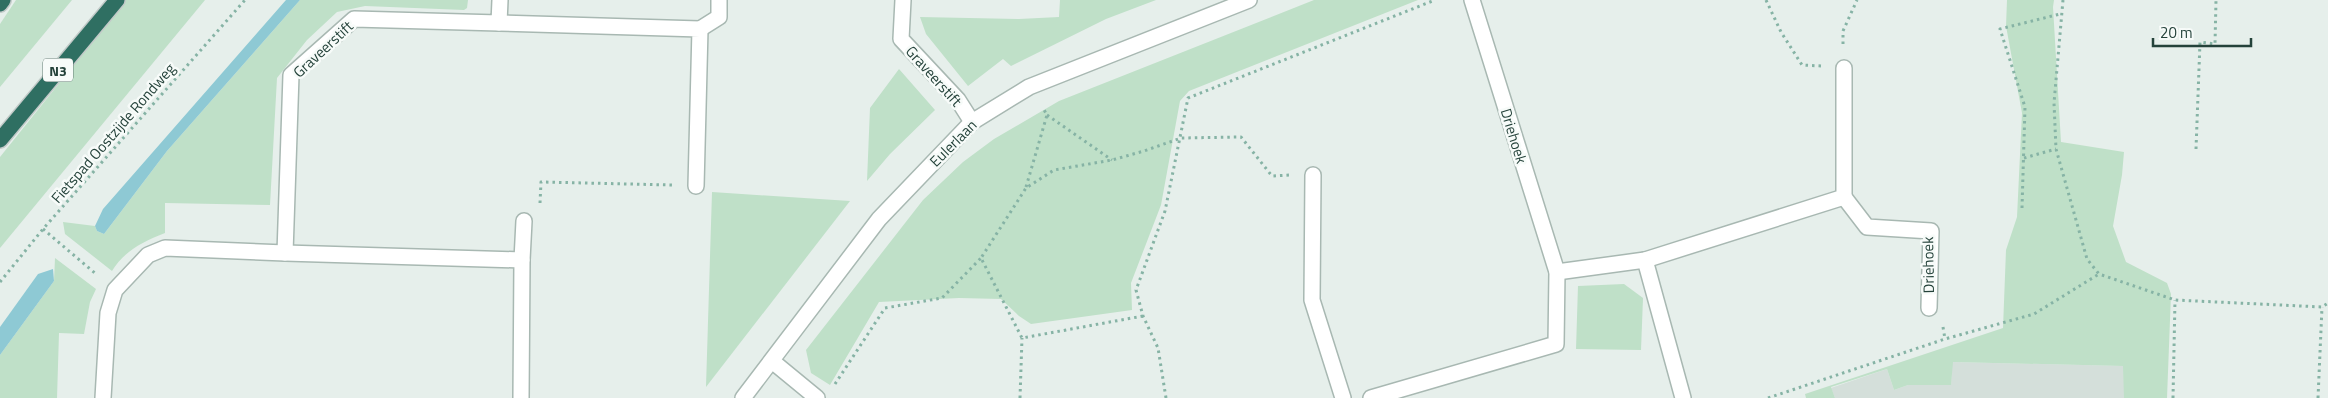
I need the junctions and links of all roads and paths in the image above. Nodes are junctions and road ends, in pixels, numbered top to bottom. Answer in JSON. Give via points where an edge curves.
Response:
{"nodes":[{"id":1,"x":2,"y":0,"type":"edge"},
{"id":2,"x":117,"y":0,"type":"edge"},
{"id":3,"x":245,"y":0,"type":"edge"},
{"id":4,"x":500,"y":0,"type":"edge"},
{"id":5,"x":719,"y":0,"type":"edge"},
{"id":6,"x":903,"y":0,"type":"edge"},
{"id":7,"x":1249,"y":0,"type":"edge"},
{"id":8,"x":1435,"y":0,"type":"edge"},
{"id":9,"x":1472,"y":0,"type":"edge"},
{"id":10,"x":1766,"y":0,"type":"edge"},
{"id":11,"x":1857,"y":0,"type":"edge"},
{"id":12,"x":2063,"y":0,"type":"edge"},
{"id":13,"x":2216,"y":0,"type":"edge"},
{"id":14,"x":0,"y":4,"type":"edge"},
{"id":15,"x":2060,"y":14,"type":"junction"},
{"id":16,"x":499,"y":23,"type":"junction"},
{"id":17,"x":700,"y":29,"type":"junction"},
{"id":18,"x":1844,"y":68,"type":"junction"},
{"id":19,"x":1047,"y":115,"type":"dead end"},
{"id":20,"x":972,"y":122,"type":"junction"},
{"id":21,"x":1181,"y":138,"type":"junction"},
{"id":22,"x":0,"y":140,"type":"edge"},
{"id":23,"x":2056,"y":149,"type":"junction"},
{"id":24,"x":2196,"y":149,"type":"dead end"},
{"id":25,"x":2024,"y":158,"type":"junction"},
{"id":26,"x":1112,"y":160,"type":"junction"},
{"id":27,"x":1313,"y":175,"type":"joint"},
{"id":28,"x":696,"y":186,"type":"joint"},
{"id":29,"x":1844,"y":197,"type":"junction"},
{"id":30,"x":2022,"y":208,"type":"dead end"},
{"id":31,"x":524,"y":221,"type":"joint"},
{"id":32,"x":43,"y":229,"type":"junction"},
{"id":33,"x":284,"y":253,"type":"junction"},
{"id":34,"x":981,"y":258,"type":"junction"},
{"id":35,"x":522,"y":260,"type":"junction"},
{"id":36,"x":1645,"y":260,"type":"junction"},
{"id":37,"x":1557,"y":272,"type":"junction"},
{"id":38,"x":2099,"y":274,"type":"junction"},
{"id":39,"x":0,"y":282,"type":"edge"},
{"id":40,"x":115,"y":290,"type":"junction"},
{"id":41,"x":2175,"y":300,"type":"junction"},
{"id":42,"x":2328,"y":303,"type":"edge"},
{"id":43,"x":2322,"y":307,"type":"junction"},
{"id":44,"x":1929,"y":308,"type":"dead end"},
{"id":45,"x":1143,"y":316,"type":"junction"},
{"id":46,"x":1022,"y":338,"type":"junction"},
{"id":47,"x":772,"y":361,"type":"junction"},
{"id":48,"x":831,"y":390,"type":"dead end"},
{"id":49,"x":103,"y":398,"type":"edge"},
{"id":50,"x":521,"y":398,"type":"edge"},
{"id":51,"x":743,"y":398,"type":"edge"},
{"id":52,"x":817,"y":398,"type":"edge"},
{"id":53,"x":1020,"y":398,"type":"edge"},
{"id":54,"x":1166,"y":398,"type":"edge"},
{"id":55,"x":1343,"y":398,"type":"edge"},
{"id":56,"x":1371,"y":398,"type":"edge"},
{"id":57,"x":1683,"y":398,"type":"edge"},
{"id":58,"x":1768,"y":398,"type":"edge"},
{"id":59,"x":2173,"y":398,"type":"edge"},
{"id":60,"x":2318,"y":398,"type":"edge"}],
"edges":[{"from":1,"to":14,"type":"highway"},
{"from":2,"to":22,"type":"highway","number":"N3"},
{"from":3,"to":32,"type":"path","name":"Fietspad Oostzijde Rondweg"},
{"from":4,"to":16,"type":"street"},
{"from":5,"to":17,"type":"street","via":[[719,17]]},
{"from":6,"to":20,"type":"street","name":"Graveerstift","via":[[902,40],[958,100]]},
{"from":7,"to":20,"type":"street","name":"Eulerlaan","via":[[1029,88]]},
{"from":8,"to":21,"type":"path","via":[[1188,98]]},
{"from":9,"to":37,"type":"street","name":"Driehoek"},
{"from":10,"to":18,"type":"path","via":[[1802,65]]},
{"from":11,"to":18,"type":"path","via":[[1843,31]]},
{"from":12,"to":15,"type":"path"},
{"from":13,"to":24,"type":"path","via":[[2215,44],[2200,42]]},
{"from":15,"to":23,"type":"path","via":[[2054,103]]},
{"from":15,"to":25,"type":"path","via":[[2000,29],[2025,107]]},
{"from":16,"to":17,"type":"street","name":"Graveerstift"},
{"from":16,"to":33,"type":"street","name":"Graveerstift","via":[[354,19],[291,75]]},
{"from":17,"to":28,"type":"street"},
{"from":18,"to":29,"type":"street"},
{"from":19,"to":26,"type":"path"},
{"from":20,"to":47,"type":"street","name":"Eulerlaan","via":[[880,219]]},
{"from":21,"to":26,"type":"path"},
{"from":21,"to":27,"type":"path","via":[[1241,137],[1272,176]]},
{"from":21,"to":45,"type":"path","via":[[1165,211],[1136,290]]},
{"from":23,"to":25,"type":"path"},
{"from":23,"to":38,"type":"path","via":[[2087,259]]},
{"from":25,"to":30,"type":"path"},
{"from":26,"to":34,"type":"path","via":[[1054,170],[1026,188]]},
{"from":27,"to":55,"type":"street","via":[[1312,300]]},
{"from":28,"to":31,"type":"path","via":[[541,182],[539,221]]},
{"from":29,"to":36,"type":"street"},
{"from":29,"to":44,"type":"street","name":"Driehoek","via":[[1867,227],[1930,231]]},
{"from":31,"to":35,"type":"street"},
{"from":32,"to":39,"type":"path","name":"Fietspad Oostzijde Rondweg"},
{"from":32,"to":40,"type":"path"},
{"from":33,"to":35,"type":"street"},
{"from":33,"to":40,"type":"street","via":[[165,248],[148,255]]},
{"from":34,"to":46,"type":"path"},
{"from":34,"to":48,"type":"path","via":[[942,298],[884,308]]},
{"from":35,"to":50,"type":"street"},
{"from":36,"to":37,"type":"street"},
{"from":36,"to":57,"type":"street"},
{"from":37,"to":56,"type":"street","name":"Driehoek","via":[[1556,344]]},
{"from":38,"to":41,"type":"path"},
{"from":38,"to":58,"type":"path","via":[[2034,314],[1945,339]]},
{"from":40,"to":49,"type":"street","via":[[108,313]]},
{"from":41,"to":43,"type":"path"},
{"from":41,"to":59,"type":"path"},
{"from":42,"to":43,"type":"path"},
{"from":43,"to":60,"type":"path"},
{"from":45,"to":46,"type":"path"},
{"from":45,"to":54,"type":"path","via":[[1158,348]]},
{"from":46,"to":53,"type":"path"},
{"from":47,"to":51,"type":"street","name":"Eulerlaan"},
{"from":47,"to":52,"type":"street"}]}
